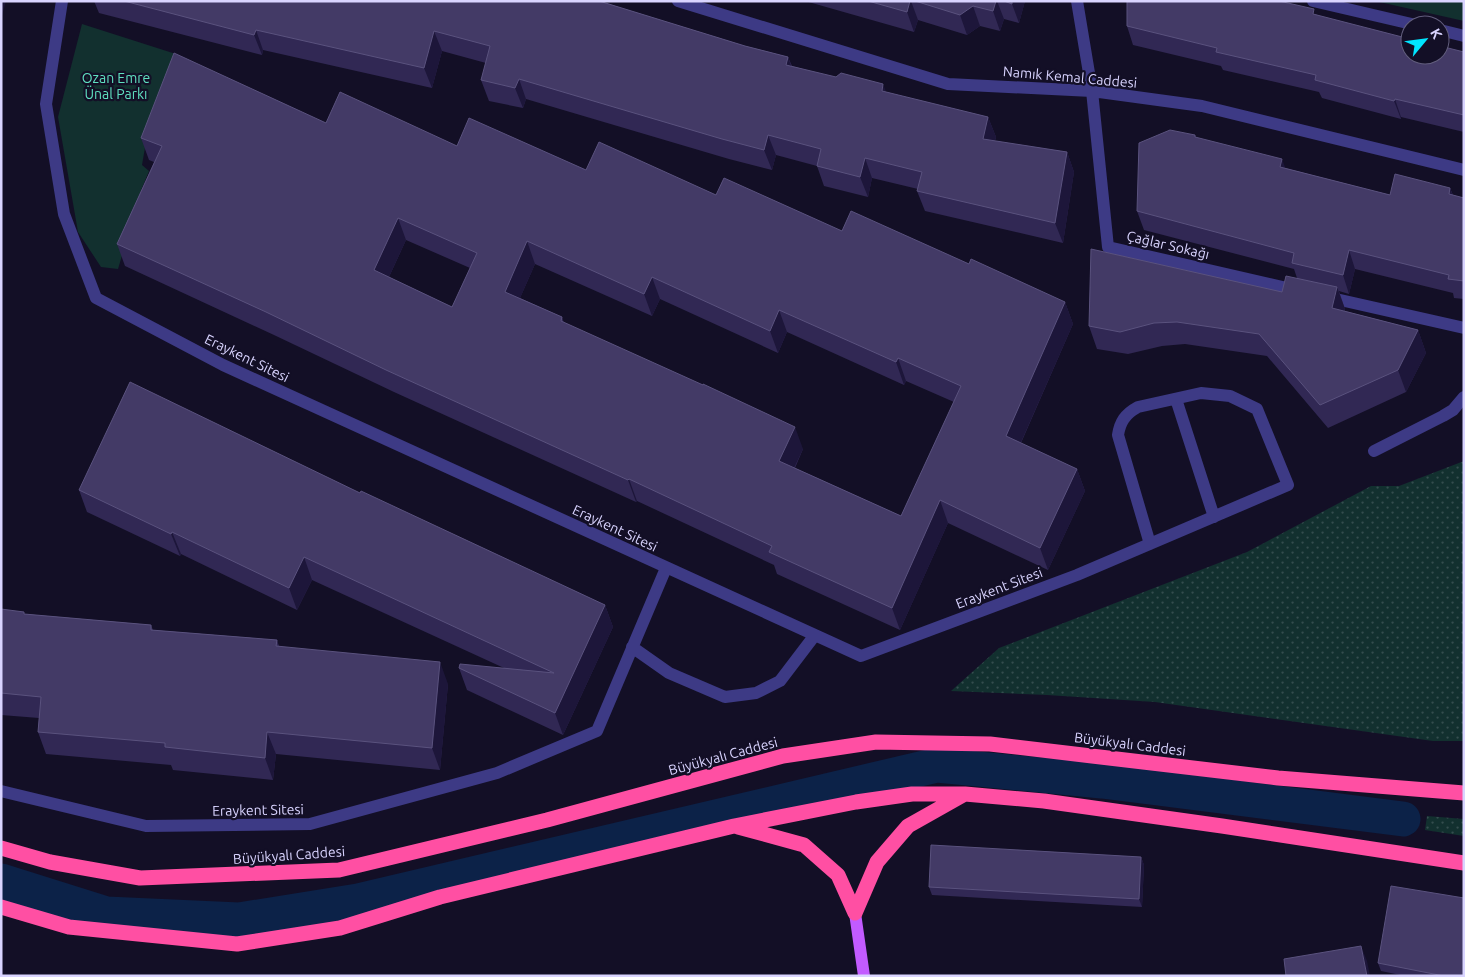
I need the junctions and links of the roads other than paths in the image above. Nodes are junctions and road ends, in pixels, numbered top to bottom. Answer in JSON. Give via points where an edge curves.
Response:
{"nodes":[{"id":1,"x":62,"y":1,"type":"edge"},
{"id":2,"x":678,"y":1,"type":"edge"},
{"id":3,"x":1077,"y":1,"type":"edge"},
{"id":4,"x":1314,"y":1,"type":"edge"},
{"id":5,"x":1400,"y":21,"type":"edge"},
{"id":6,"x":1450,"y":32,"type":"edge"},
{"id":7,"x":1464,"y":36,"type":"edge"},
{"id":8,"x":1092,"y":91,"type":"junction"},
{"id":9,"x":1464,"y":170,"type":"edge"},
{"id":10,"x":1464,"y":328,"type":"edge"},
{"id":11,"x":1464,"y":397,"type":"edge"},
{"id":12,"x":1176,"y":399,"type":"junction"},
{"id":13,"x":1374,"y":451,"type":"dead end"},
{"id":14,"x":1214,"y":517,"type":"junction"},
{"id":15,"x":1150,"y":544,"type":"junction"},
{"id":16,"x":666,"y":568,"type":"junction"},
{"id":17,"x":815,"y":635,"type":"junction"},
{"id":18,"x":632,"y":647,"type":"junction"},
{"id":19,"x":1,"y":792,"type":"edge"},
{"id":20,"x":1464,"y":793,"type":"edge"},
{"id":21,"x":965,"y":794,"type":"junction"},
{"id":22,"x":734,"y":826,"type":"junction"},
{"id":23,"x":1,"y":848,"type":"edge"},
{"id":24,"x":1464,"y":863,"type":"edge"},
{"id":25,"x":1,"y":907,"type":"edge"},
{"id":26,"x":855,"y":912,"type":"junction"},
{"id":27,"x":864,"y":976,"type":"edge"}],
"edges":[{"from":1,"to":16,"type":"street","name":"Eraykent Sitesi","via":[[46,104],[64,214],[96,298],[223,365]]},
{"from":2,"to":8,"type":"street","name":"Namık Kemal Caddesi","via":[[948,84]]},
{"from":3,"to":8,"type":"street","name":"Çağlar Sokağı"},
{"from":4,"to":5,"type":"street"},
{"from":6,"to":7,"type":"street"},
{"from":8,"to":9,"type":"street","name":"Namık Kemal Caddesi","via":[[1202,106]]},
{"from":8,"to":10,"type":"street","name":"Çağlar Sokağı","via":[[1108,247]]},
{"from":11,"to":13,"type":"street","via":[[1453,410]]},
{"from":12,"to":14,"type":"street"},
{"from":12,"to":14,"type":"street","name":"Eraykent Sitesi","via":[[1201,393],[1216,394],[1230,396],[1256,409],[1288,484]]},
{"from":12,"to":15,"type":"street","via":[[1130,411],[1120,425],[1118,435]]},
{"from":14,"to":15,"type":"street","name":"Eraykent Sitesi"},
{"from":15,"to":17,"type":"street","name":"Eraykent Sitesi","via":[[1077,575],[861,656]]},
{"from":16,"to":17,"type":"street","name":"Eraykent Sitesi"},
{"from":16,"to":18,"type":"street","name":"Eraykent Sitesi"},
{"from":17,"to":18,"type":"street","via":[[780,681],[756,693],[725,697],[669,673]]},
{"from":18,"to":19,"type":"street","name":"Eraykent Sitesi","via":[[597,731],[496,773],[310,824],[146,826]]},
{"from":20,"to":23,"type":"highway","name":"Büyükyalı Caddesi","via":[[1278,778],[990,744],[876,742],[783,756],[547,820],[339,870],[140,878],[50,862]]},
{"from":21,"to":22,"type":"highway","via":[[912,794]]},
{"from":21,"to":24,"type":"highway","via":[[1053,802]]},
{"from":21,"to":26,"type":"highway","via":[[908,826],[877,862]]},
{"from":22,"to":25,"type":"highway","via":[[440,898],[340,928],[237,944],[69,927]]},
{"from":22,"to":26,"type":"highway","via":[[804,845],[838,875]]},
{"from":26,"to":27,"type":"main road"}]}
